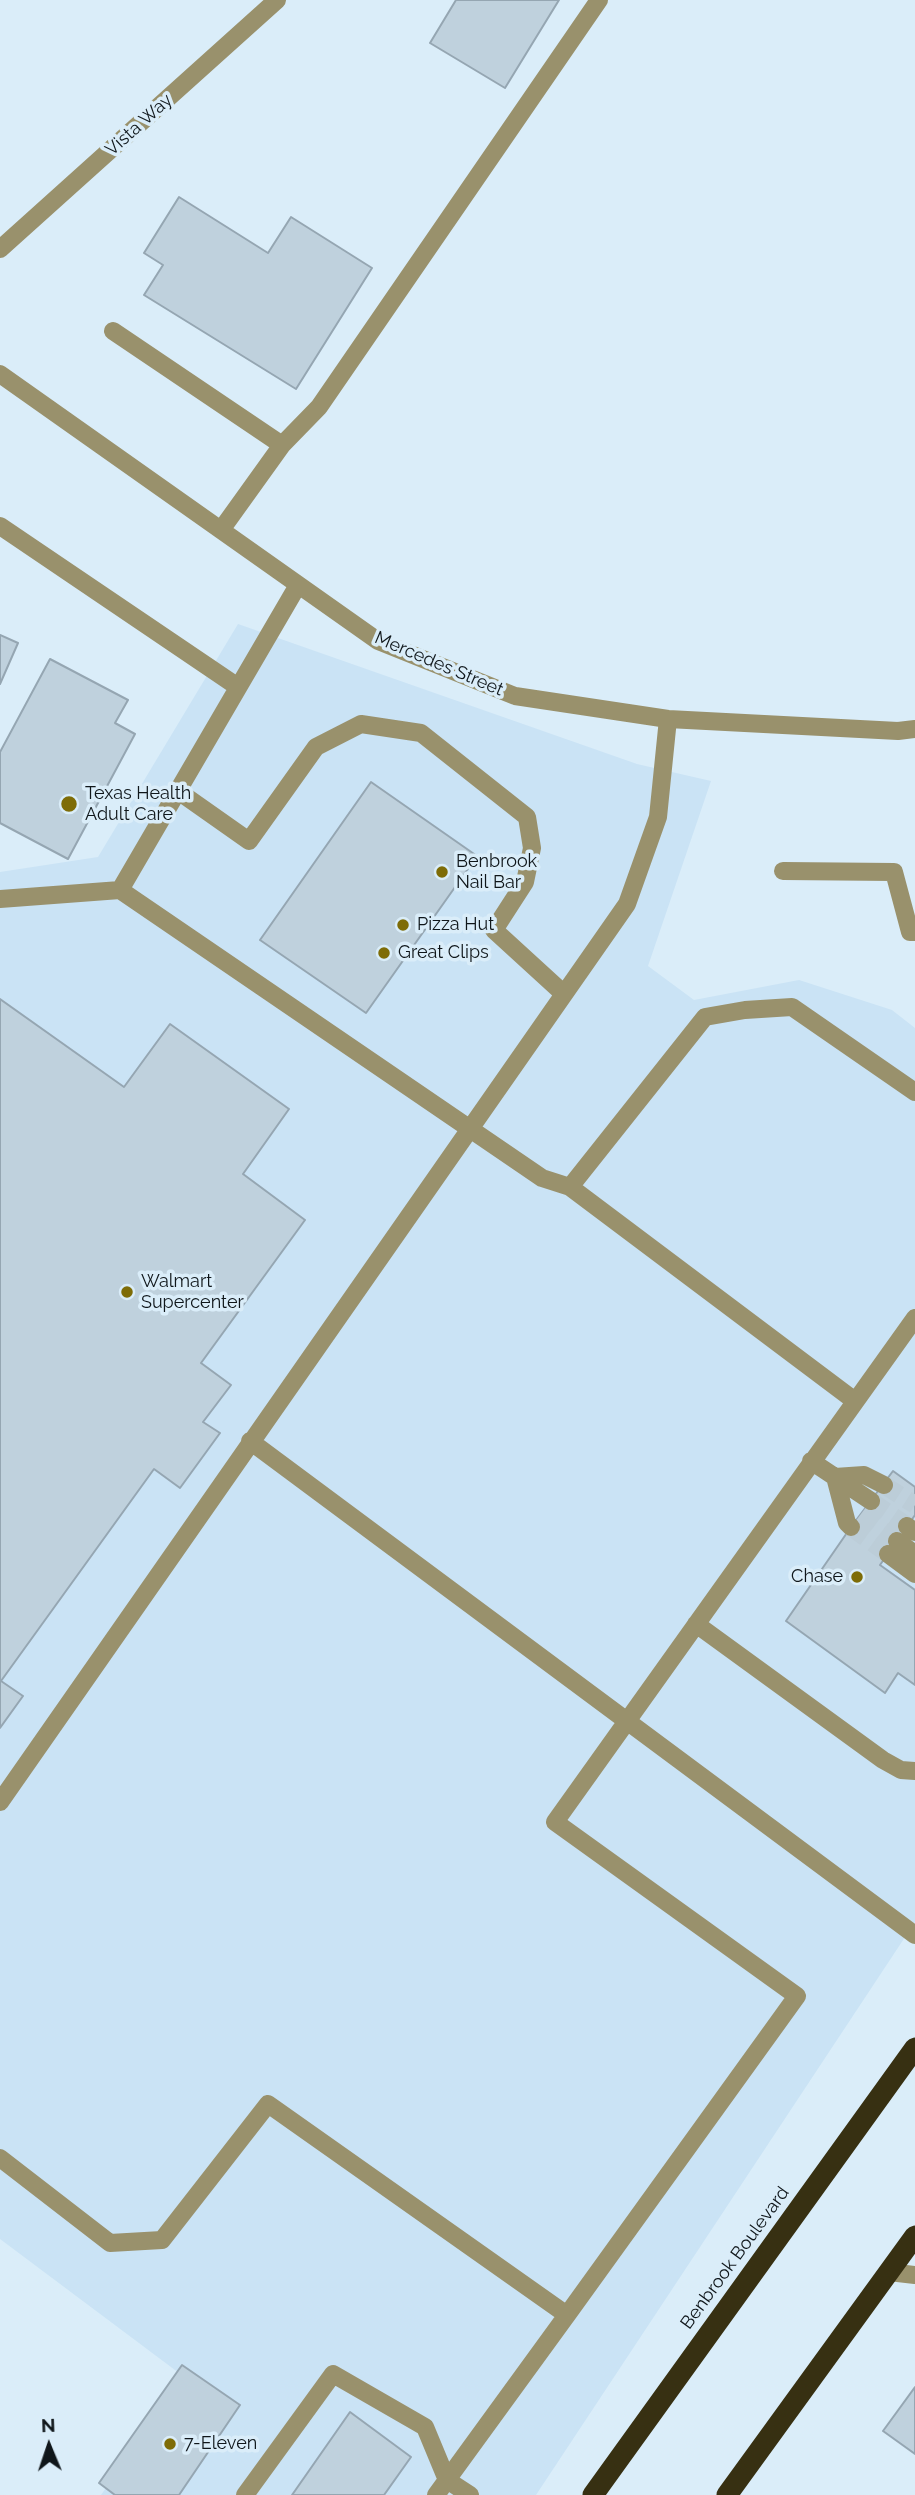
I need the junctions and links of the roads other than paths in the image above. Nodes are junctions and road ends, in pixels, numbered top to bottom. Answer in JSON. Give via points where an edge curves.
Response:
{"nodes":[{"id":1,"x":277,"y":0,"type":"edge"},
{"id":2,"x":599,"y":0,"type":"edge"},
{"id":3,"x":0,"y":249,"type":"edge"},
{"id":4,"x":113,"y":331,"type":"dead end"},
{"id":5,"x":0,"y":374,"type":"edge"},
{"id":6,"x":282,"y":445,"type":"junction"},
{"id":7,"x":0,"y":526,"type":"edge"},
{"id":8,"x":220,"y":530,"type":"junction"},
{"id":9,"x":298,"y":585,"type":"junction"},
{"id":10,"x":238,"y":688,"type":"junction"},
{"id":11,"x":668,"y":719,"type":"junction"},
{"id":12,"x":915,"y":729,"type":"edge"},
{"id":13,"x":178,"y":791,"type":"junction"},
{"id":14,"x":783,"y":871,"type":"dead end"},
{"id":15,"x":120,"y":890,"type":"junction"},
{"id":16,"x":0,"y":899,"type":"edge"},
{"id":17,"x":915,"y":932,"type":"edge"},
{"id":18,"x":564,"y":995,"type":"junction"},
{"id":19,"x":915,"y":1092,"type":"edge"},
{"id":20,"x":471,"y":1127,"type":"junction"},
{"id":21,"x":570,"y":1187,"type":"junction"},
{"id":22,"x":915,"y":1318,"type":"edge"},
{"id":23,"x":909,"y":1341,"type":"edge"},
{"id":24,"x":855,"y":1401,"type":"junction"},
{"id":25,"x":250,"y":1441,"type":"junction"},
{"id":26,"x":811,"y":1461,"type":"junction"},
{"id":27,"x":835,"y":1477,"type":"junction"},
{"id":28,"x":884,"y":1485,"type":"tunnel mouth"},
{"id":29,"x":902,"y":1538,"type":"edge"},
{"id":30,"x":915,"y":1554,"type":"edge"},
{"id":31,"x":915,"y":1574,"type":"edge"},
{"id":32,"x":696,"y":1624,"type":"junction"},
{"id":33,"x":625,"y":1721,"type":"junction"},
{"id":34,"x":915,"y":1770,"type":"edge"},
{"id":35,"x":0,"y":1802,"type":"edge"},
{"id":36,"x":915,"y":1935,"type":"edge"},
{"id":37,"x":915,"y":2048,"type":"edge"},
{"id":38,"x":0,"y":2158,"type":"edge"},
{"id":39,"x":915,"y":2236,"type":"edge"},
{"id":40,"x":889,"y":2272,"type":"junction"},
{"id":41,"x":915,"y":2275,"type":"edge"},
{"id":42,"x":567,"y":2315,"type":"junction"},
{"id":43,"x":447,"y":2480,"type":"junction"},
{"id":44,"x":245,"y":2495,"type":"edge"},
{"id":45,"x":436,"y":2495,"type":"edge"},
{"id":46,"x":470,"y":2495,"type":"edge"},
{"id":47,"x":593,"y":2495,"type":"edge"},
{"id":48,"x":727,"y":2495,"type":"edge"}],
"edges":[{"from":1,"to":3,"type":"street","name":"Vista Way"},
{"from":2,"to":6,"type":"street","via":[[318,407]]},
{"from":4,"to":6,"type":"street"},
{"from":5,"to":8,"type":"street","name":"Mercedes Street"},
{"from":6,"to":8,"type":"street"},
{"from":7,"to":10,"type":"street"},
{"from":8,"to":9,"type":"street","name":"Mercedes Street"},
{"from":9,"to":10,"type":"street"},
{"from":9,"to":11,"type":"street","name":"Mercedes Street","via":[[378,641],[515,696]]},
{"from":10,"to":13,"type":"street"},
{"from":11,"to":12,"type":"street","name":"Mercedes Street"},
{"from":11,"to":18,"type":"street","via":[[658,817],[627,904]]},
{"from":13,"to":15,"type":"street"},
{"from":13,"to":18,"type":"street","via":[[249,841],[316,747],[361,723],[421,733],[527,817],[533,848],[525,882],[494,930]]},
{"from":14,"to":17,"type":"street","via":[[894,872],[910,932]]},
{"from":15,"to":16,"type":"street"},
{"from":15,"to":20,"type":"street"},
{"from":18,"to":20,"type":"street"},
{"from":19,"to":21,"type":"street","via":[[792,1007],[705,1017]]},
{"from":20,"to":21,"type":"street","via":[[542,1178]]},
{"from":20,"to":25,"type":"street"},
{"from":21,"to":24,"type":"street"},
{"from":22,"to":23,"type":"street"},
{"from":23,"to":24,"type":"street"},
{"from":24,"to":26,"type":"street"},
{"from":25,"to":33,"type":"street"},
{"from":25,"to":35,"type":"street"},
{"from":26,"to":27,"type":"street"},
{"from":26,"to":32,"type":"street"},
{"from":27,"to":27,"type":"street","via":[[861,1514],[841,1500]]},
{"from":27,"to":28,"type":"street","via":[[864,1475]]},
{"from":29,"to":30,"type":"street"},
{"from":29,"to":31,"type":"street"},
{"from":32,"to":33,"type":"street"},
{"from":32,"to":34,"type":"street","via":[[883,1760],[901,1770]]},
{"from":33,"to":36,"type":"street"},
{"from":33,"to":42,"type":"street","via":[[555,1822],[796,1996]]},
{"from":37,"to":47,"type":"highway","name":"Benbrook Boulevard"},
{"from":38,"to":42,"type":"street","via":[[110,2244],[162,2240],[268,2104]]},
{"from":39,"to":40,"type":"highway"},
{"from":40,"to":41,"type":"street"},
{"from":40,"to":48,"type":"highway"},
{"from":42,"to":43,"type":"street"},
{"from":43,"to":44,"type":"street","via":[[425,2427],[333,2374]]},
{"from":43,"to":45,"type":"street"},
{"from":43,"to":46,"type":"street"}]}
